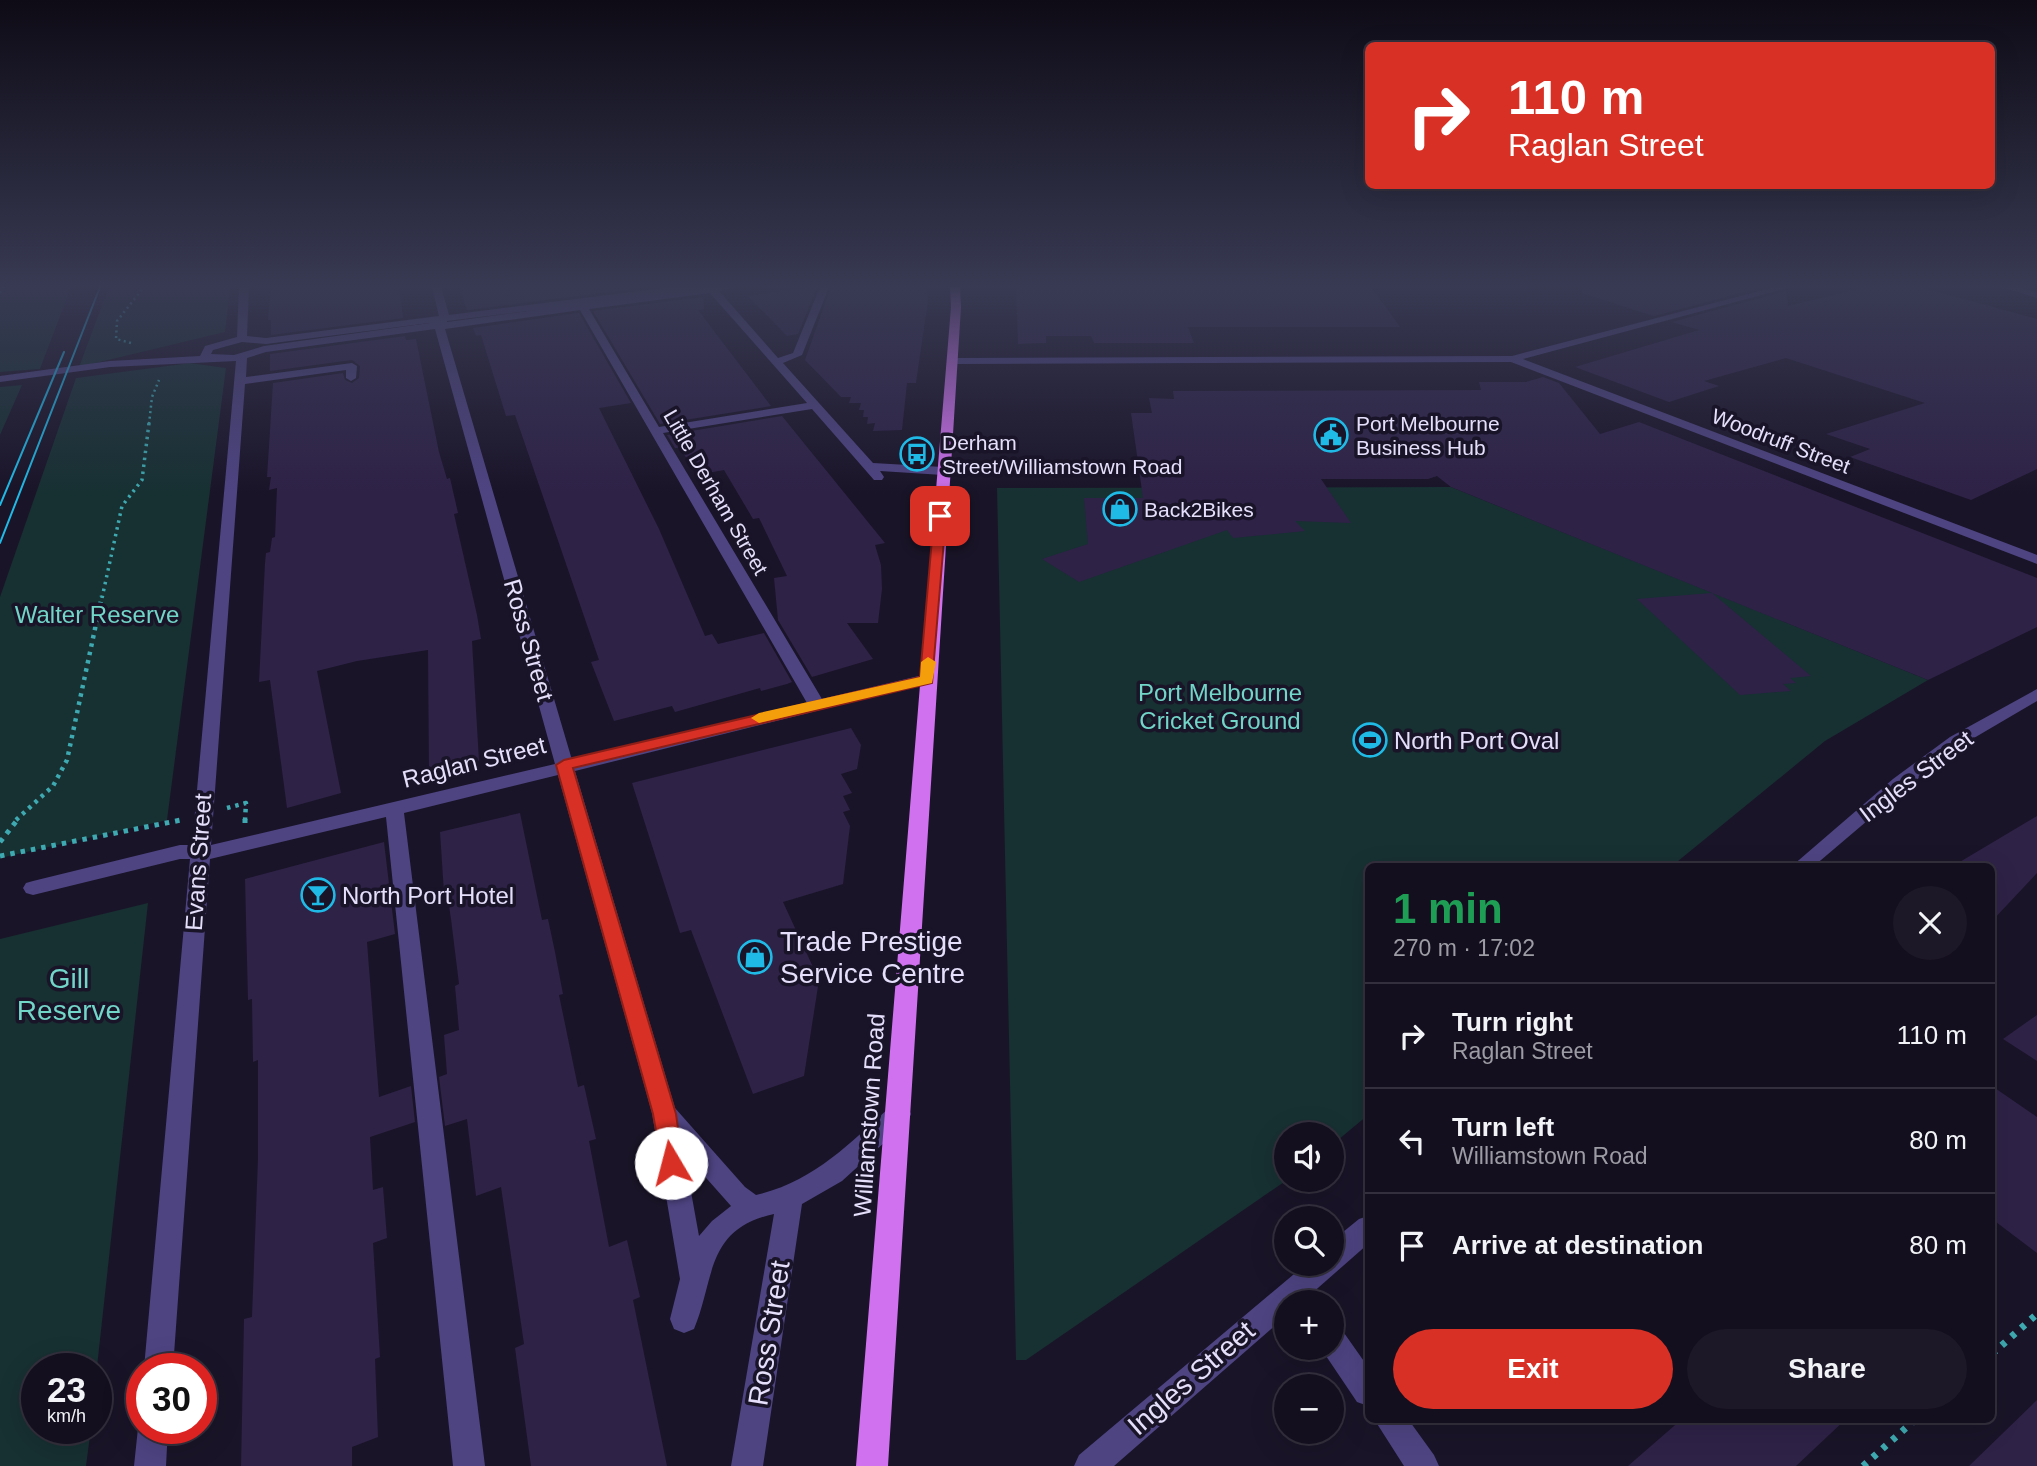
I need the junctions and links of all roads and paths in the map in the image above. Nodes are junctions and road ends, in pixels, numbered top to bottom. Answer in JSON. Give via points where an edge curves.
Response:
{"nodes":[{"id":1,"x":158,"y":355,"type":"edge"},
{"id":2,"x":207,"y":355,"type":"edge"},
{"id":3,"x":245,"y":355,"type":"edge"},
{"id":4,"x":451,"y":355,"type":"edge"},
{"id":5,"x":612,"y":355,"type":"edge"},
{"id":6,"x":774,"y":355,"type":"edge"},
{"id":7,"x":796,"y":355,"type":"edge"},
{"id":8,"x":952,"y":355,"type":"edge"},
{"id":9,"x":1525,"y":355,"type":"edge"},
{"id":10,"x":242,"y":357,"type":"junction"},
{"id":11,"x":216,"y":358,"type":"junction"},
{"id":12,"x":1511,"y":359,"type":"junction"},
{"id":13,"x":779,"y":361,"type":"junction"},
{"id":14,"x":952,"y":361,"type":"junction"},
{"id":15,"x":178,"y":362,"type":"junction"},
{"id":16,"x":110,"y":364,"type":"junction"},
{"id":17,"x":351,"y":378,"type":"dead end"},
{"id":18,"x":0,"y":379,"type":"edge"},
{"id":19,"x":240,"y":381,"type":"junction"},
{"id":20,"x":816,"y":405,"type":"junction"},
{"id":21,"x":656,"y":431,"type":"junction"},
{"id":22,"x":943,"y":471,"type":"junction"},
{"id":23,"x":2037,"y":560,"type":"edge"},
{"id":24,"x":927,"y":679,"type":"junction"},
{"id":25,"x":2037,"y":694,"type":"edge"},
{"id":26,"x":817,"y":704,"type":"junction"},
{"id":27,"x":564,"y":765,"type":"junction"},
{"id":28,"x":394,"y":807,"type":"junction"},
{"id":29,"x":202,"y":816,"type":"junction"},
{"id":30,"x":245,"y":824,"type":"dead end"},
{"id":31,"x":0,"y":842,"type":"edge"},
{"id":32,"x":199,"y":852,"type":"junction"},
{"id":33,"x":0,"y":856,"type":"edge"},
{"id":34,"x":1806,"y":863,"type":"edge"},
{"id":35,"x":33,"y":888,"type":"dead end"},
{"id":36,"x":664,"y":1114,"type":"junction"},
{"id":37,"x":898,"y":1114,"type":"junction"},
{"id":38,"x":790,"y":1199,"type":"junction"},
{"id":39,"x":753,"y":1207,"type":"junction"},
{"id":40,"x":1365,"y":1230,"type":"edge"},
{"id":41,"x":1344,"y":1248,"type":"edge"},
{"id":42,"x":1316,"y":1276,"type":"edge"},
{"id":43,"x":693,"y":1278,"type":"junction"},
{"id":44,"x":1304,"y":1290,"type":"edge"},
{"id":45,"x":2037,"y":1314,"type":"edge"},
{"id":46,"x":1274,"y":1316,"type":"edge"},
{"id":47,"x":684,"y":1319,"type":"dead end"},
{"id":48,"x":1995,"y":1351,"type":"edge"},
{"id":49,"x":159,"y":1353,"type":"edge"},
{"id":50,"x":1344,"y":1357,"type":"edge"},
{"id":51,"x":1365,"y":1387,"type":"edge"},
{"id":52,"x":1392,"y":1423,"type":"edge"},
{"id":53,"x":1911,"y":1423,"type":"edge"},
{"id":54,"x":152,"y":1444,"type":"edge"},
{"id":55,"x":150,"y":1466,"type":"edge"},
{"id":56,"x":469,"y":1466,"type":"edge"},
{"id":57,"x":747,"y":1466,"type":"edge"},
{"id":58,"x":873,"y":1466,"type":"edge"},
{"id":59,"x":1090,"y":1466,"type":"edge"},
{"id":60,"x":1423,"y":1466,"type":"edge"},
{"id":61,"x":1863,"y":1466,"type":"edge"}],
"edges":[{"from":1,"to":16,"type":"street"},
{"from":2,"to":11,"type":"street"},
{"from":3,"to":10,"type":"street"},
{"from":4,"to":27,"type":"street","name":"Ross Street"},
{"from":5,"to":21,"type":"street","name":"Little Derham Street"},
{"from":6,"to":13,"type":"street"},
{"from":7,"to":13,"type":"street"},
{"from":8,"to":14,"type":"main road","name":"Williamstown Road"},
{"from":9,"to":12,"type":"street"},
{"from":10,"to":11,"type":"street"},
{"from":10,"to":19,"type":"street","name":"Evans Street"},
{"from":11,"to":15,"type":"street"},
{"from":12,"to":14,"type":"street"},
{"from":12,"to":23,"type":"street","name":"Woodruff Street"},
{"from":13,"to":20,"type":"street"},
{"from":14,"to":22,"type":"main road","name":"Williamstown Road"},
{"from":15,"to":16,"type":"street"},
{"from":15,"to":31,"type":"path","via":[[159,380],[152,397],[142,480],[122,506],[67,760],[53,786]]},
{"from":16,"to":18,"type":"street"},
{"from":17,"to":19,"type":"street","via":[[352,366]]},
{"from":19,"to":29,"type":"street","name":"Evans Street"},
{"from":20,"to":21,"type":"street"},
{"from":20,"to":22,"type":"street","via":[[874,472]]},
{"from":21,"to":26,"type":"street","name":"Little Derham Street"},
{"from":22,"to":24,"type":"main road","name":"Williamstown Road"},
{"from":24,"to":26,"type":"street","name":"Raglan Street"},
{"from":24,"to":37,"type":"main road","name":"Williamstown Road"},
{"from":25,"to":34,"type":"street","name":"Ingles Street","via":[[1956,741]]},
{"from":26,"to":27,"type":"street","name":"Raglan Street"},
{"from":27,"to":28,"type":"street","name":"Raglan Street"},
{"from":27,"to":36,"type":"street","name":"Ross Street"},
{"from":28,"to":32,"type":"street","name":"Raglan Street","via":[[218,852]]},
{"from":28,"to":56,"type":"street"},
{"from":29,"to":30,"type":"path","via":[[246,803]]},
{"from":29,"to":32,"type":"street","name":"Evans Street"},
{"from":29,"to":33,"type":"path"},
{"from":32,"to":35,"type":"street","name":"Raglan Street","via":[[180,852]]},
{"from":32,"to":49,"type":"street","name":"Evans Street"},
{"from":36,"to":39,"type":"street","name":"Ross Street","via":[[736,1195]]},
{"from":36,"to":43,"type":"street","name":"Ross Street"},
{"from":37,"to":38,"type":"street","name":"Ross Street","via":[[825,1181]]},
{"from":37,"to":58,"type":"main road","name":"Williamstown Road"},
{"from":38,"to":39,"type":"street","name":"Ross Street"},
{"from":38,"to":57,"type":"street","name":"Ross Street"},
{"from":39,"to":43,"type":"street","name":"Ross Street","via":[[710,1239]]},
{"from":40,"to":41,"type":"street"},
{"from":42,"to":44,"type":"street","name":"Ingles Street"},
{"from":43,"to":47,"type":"street","name":"Ross Street"},
{"from":45,"to":48,"type":"path"},
{"from":46,"to":59,"type":"street","name":"Ingles Street"},
{"from":50,"to":51,"type":"street"},
{"from":52,"to":60,"type":"street"},
{"from":53,"to":61,"type":"path"},
{"from":54,"to":55,"type":"street"}]}
